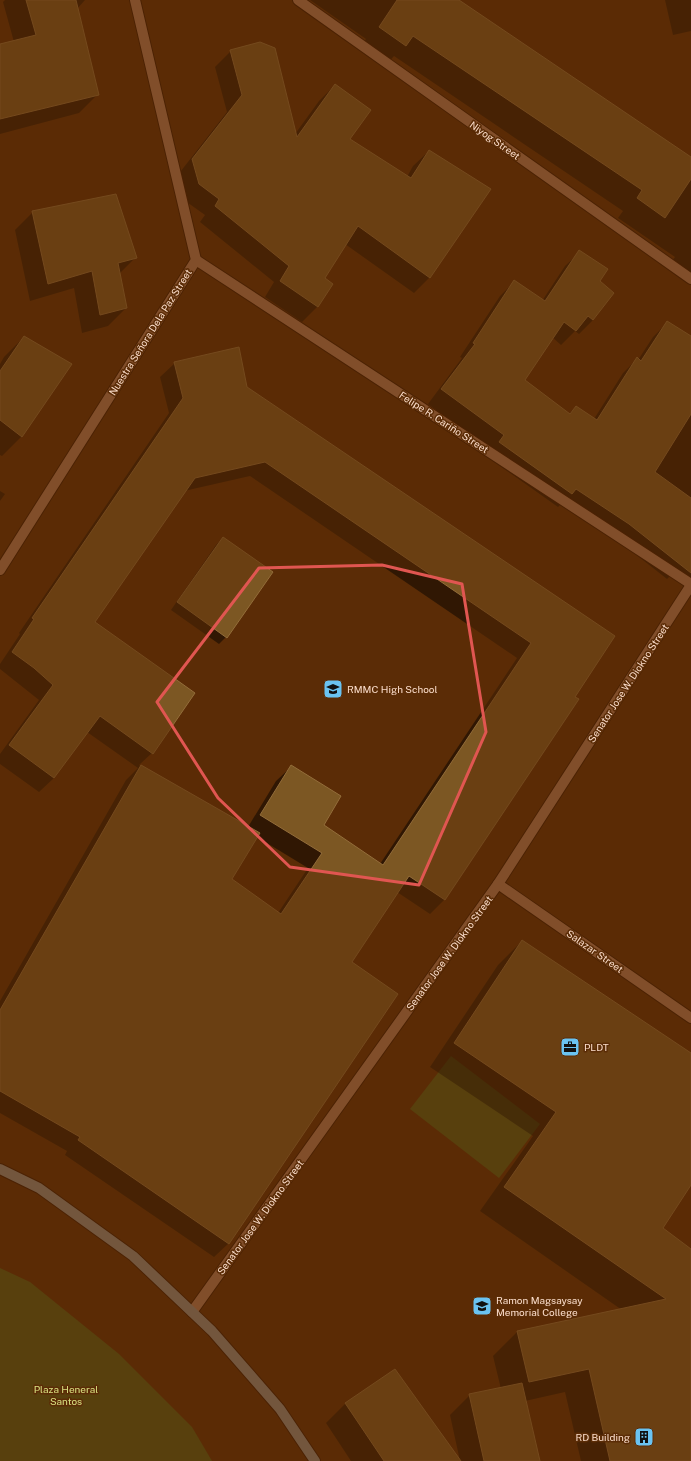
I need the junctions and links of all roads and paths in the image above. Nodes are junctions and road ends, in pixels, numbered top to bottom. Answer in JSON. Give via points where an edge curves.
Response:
{"nodes":[{"id":1,"x":135,"y":0,"type":"edge"},
{"id":2,"x":298,"y":0,"type":"edge"},
{"id":3,"x":196,"y":260,"type":"junction"},
{"id":4,"x":691,"y":279,"type":"edge"},
{"id":5,"x":0,"y":570,"type":"edge"},
{"id":6,"x":691,"y":584,"type":"edge"},
{"id":7,"x":498,"y":884,"type":"junction"},
{"id":8,"x":691,"y":1018,"type":"edge"},
{"id":9,"x":0,"y":1169,"type":"edge"},
{"id":10,"x":192,"y":1312,"type":"junction"},
{"id":11,"x":315,"y":1461,"type":"edge"}],
"edges":[{"from":1,"to":3,"type":"street","name":"Nuestra Señora Dela Paz Street"},
{"from":2,"to":4,"type":"street","name":"Niyog Street"},
{"from":3,"to":5,"type":"street","name":"Nuestra Señora Dela Paz Street"},
{"from":3,"to":6,"type":"street","name":"Felipe R. Cariño Street"},
{"from":6,"to":7,"type":"street","name":"Senator Jose W. Diokno Street"},
{"from":7,"to":8,"type":"street","name":"Salazar Street"},
{"from":7,"to":10,"type":"street","name":"Senator Jose W. Diokno Street"},
{"from":9,"to":10,"type":"main road","via":[[39,1188],[133,1256]]},
{"from":10,"to":11,"type":"main road","via":[[212,1331],[280,1409]]}]}
